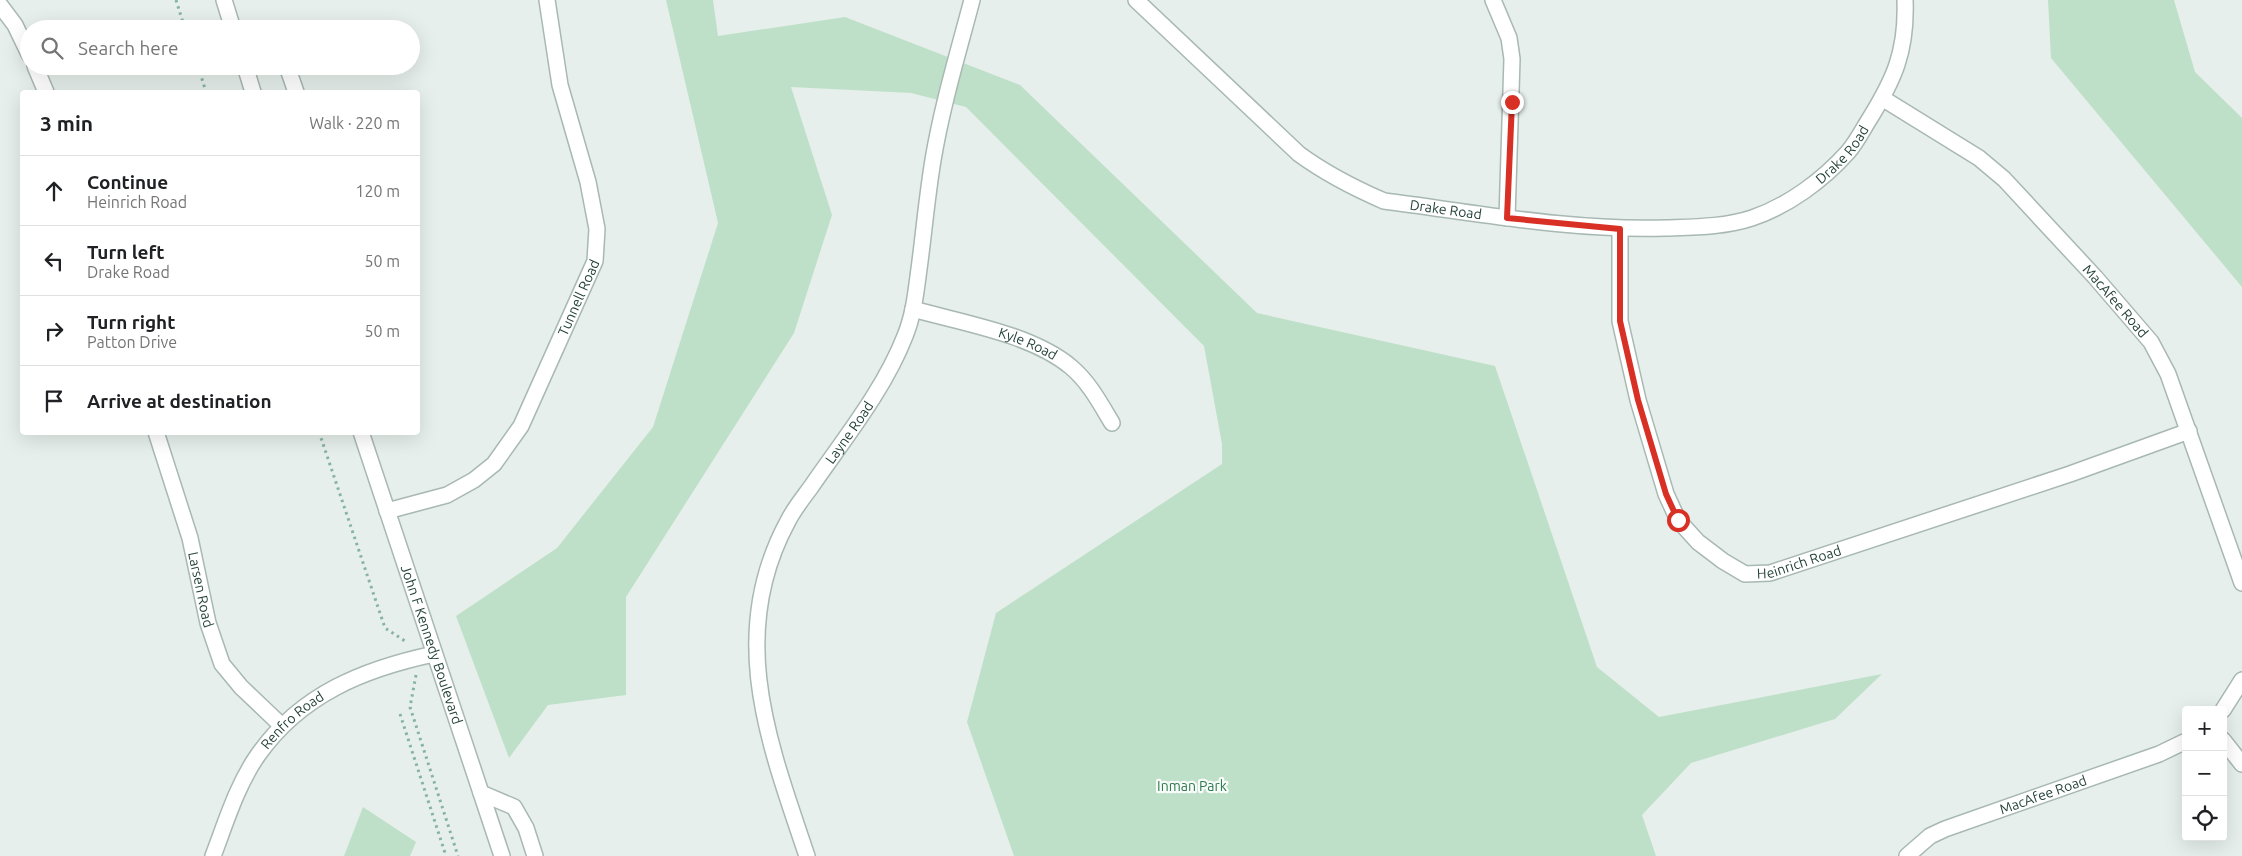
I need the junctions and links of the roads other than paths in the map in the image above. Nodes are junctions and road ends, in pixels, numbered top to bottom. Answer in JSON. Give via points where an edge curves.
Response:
{"nodes":[{"id":1,"x":224,"y":0,"type":"edge"},
{"id":2,"x":546,"y":0,"type":"edge"},
{"id":3,"x":972,"y":0,"type":"edge"},
{"id":4,"x":1136,"y":0,"type":"edge"},
{"id":5,"x":1493,"y":0,"type":"edge"},
{"id":6,"x":1905,"y":0,"type":"edge"},
{"id":7,"x":0,"y":5,"type":"edge"},
{"id":8,"x":230,"y":20,"type":"edge"},
{"id":9,"x":20,"y":35,"type":"edge"},
{"id":10,"x":39,"y":75,"type":"edge"},
{"id":11,"x":248,"y":75,"type":"edge"},
{"id":12,"x":290,"y":75,"type":"edge"},
{"id":13,"x":45,"y":90,"type":"edge"},
{"id":14,"x":252,"y":90,"type":"edge"},
{"id":15,"x":295,"y":90,"type":"edge"},
{"id":16,"x":1882,"y":98,"type":"junction"},
{"id":17,"x":1507,"y":218,"type":"junction"},
{"id":18,"x":1620,"y":229,"type":"junction"},
{"id":19,"x":913,"y":309,"type":"junction"},
{"id":20,"x":1112,"y":423,"type":"dead end"},
{"id":21,"x":2189,"y":431,"type":"junction"},
{"id":22,"x":157,"y":435,"type":"edge"},
{"id":23,"x":362,"y":435,"type":"edge"},
{"id":24,"x":387,"y":510,"type":"junction"},
{"id":25,"x":2242,"y":583,"type":"edge"},
{"id":26,"x":434,"y":654,"type":"junction"},
{"id":27,"x":2242,"y":680,"type":"edge"},
{"id":28,"x":2226,"y":706,"type":"edge"},
{"id":29,"x":282,"y":726,"type":"junction"},
{"id":30,"x":2182,"y":742,"type":"edge"},
{"id":31,"x":2227,"y":745,"type":"edge"},
{"id":32,"x":2242,"y":764,"type":"edge"},
{"id":33,"x":481,"y":793,"type":"junction"},
{"id":34,"x":213,"y":856,"type":"edge"},
{"id":35,"x":502,"y":856,"type":"edge"},
{"id":36,"x":535,"y":856,"type":"edge"},
{"id":37,"x":806,"y":856,"type":"edge"},
{"id":38,"x":1907,"y":856,"type":"edge"}],
"edges":[{"from":1,"to":8,"type":"street"},
{"from":2,"to":24,"type":"street","name":"Tunnell Road","via":[[560,85],[590,191],[597,229],[595,261],[521,426],[494,464],[474,480],[447,494]]},
{"from":3,"to":19,"type":"street","name":"Layne Road","via":[[933,159]]},
{"from":4,"to":17,"type":"street","name":"Drake Road","via":[[1314,165],[1384,201]]},
{"from":5,"to":17,"type":"street","via":[[1509,38],[1512,59]]},
{"from":6,"to":16,"type":"street","name":"Drake Road","via":[[1906,24],[1900,60]]},
{"from":7,"to":9,"type":"street"},
{"from":10,"to":13,"type":"street"},
{"from":11,"to":14,"type":"street"},
{"from":12,"to":15,"type":"street"},
{"from":16,"to":18,"type":"street","name":"Drake Road","via":[[1850,151],[1793,199],[1752,218],[1704,227]]},
{"from":16,"to":21,"type":"street","name":"MacAfee Road","via":[[1979,158],[2004,179],[2095,277],[2151,342],[2168,374]]},
{"from":17,"to":18,"type":"street","name":"Drake Road"},
{"from":18,"to":21,"type":"street","name":"Heinrich Road","via":[[1620,321],[1638,400],[1666,494],[1678,520],[1698,542],[1746,574],[1770,573],[2070,474]]},
{"from":19,"to":20,"type":"street","name":"Kyle Road","via":[[1024,340],[1052,353],[1073,368]]},
{"from":19,"to":37,"type":"street","name":"Layne Road","via":[[905,336],[880,385],[788,520],[768,567],[759,606],[756,663],[759,694],[779,772]]},
{"from":21,"to":25,"type":"street","name":"MacAfee Road"},
{"from":22,"to":29,"type":"street","name":"Larsen Road","via":[[190,538],[208,623],[222,664],[241,688]]},
{"from":23,"to":24,"type":"street","name":"John F Kennedy Boulevard"},
{"from":24,"to":26,"type":"street","name":"John F Kennedy Boulevard"},
{"from":26,"to":29,"type":"street","name":"Renfro Road","via":[[337,685],[308,703]]},
{"from":26,"to":33,"type":"street","name":"John F Kennedy Boulevard"},
{"from":27,"to":28,"type":"street"},
{"from":29,"to":34,"type":"street","name":"Renfro Road","via":[[257,756],[231,807]]},
{"from":30,"to":38,"type":"street","name":"MacAfee Road","via":[[2159,754],[1945,829],[1930,836]]},
{"from":31,"to":32,"type":"street"},
{"from":33,"to":35,"type":"street","name":"John F Kennedy Boulevard"},
{"from":33,"to":36,"type":"street","via":[[514,807],[526,828]]}]}
